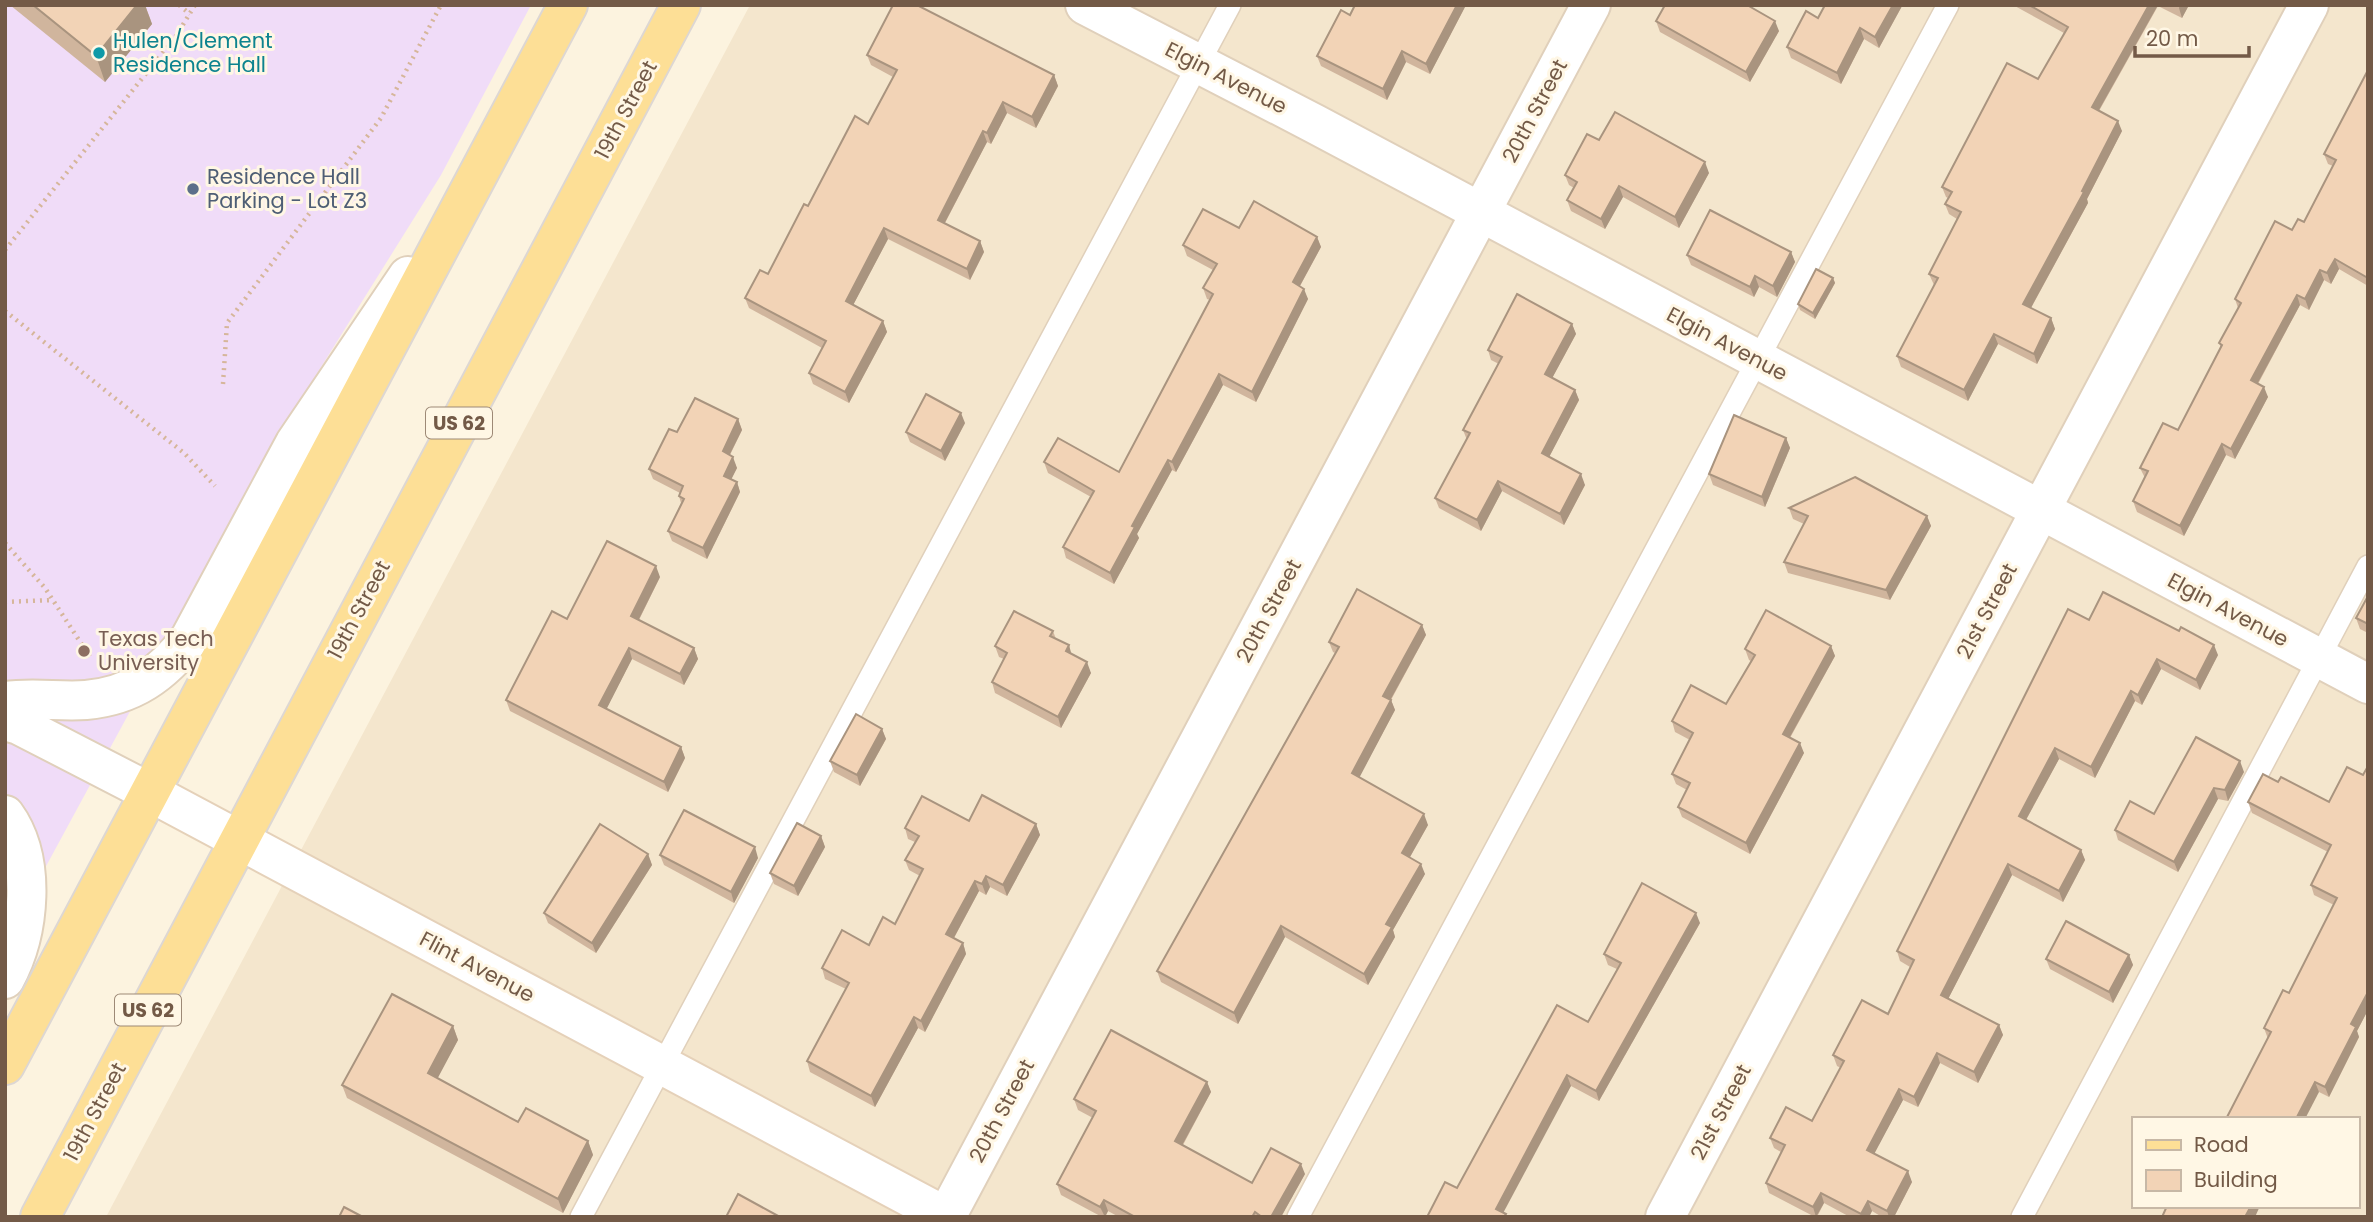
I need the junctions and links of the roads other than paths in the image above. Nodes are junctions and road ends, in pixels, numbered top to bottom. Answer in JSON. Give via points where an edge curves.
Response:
{"nodes":[{"id":1,"x":568,"y":5,"type":"edge"},
{"id":2,"x":681,"y":5,"type":"edge"},
{"id":3,"x":1085,"y":5,"type":"edge"},
{"id":4,"x":1230,"y":5,"type":"edge"},
{"id":5,"x":1591,"y":5,"type":"edge"},
{"id":6,"x":1948,"y":5,"type":"edge"},
{"id":7,"x":2309,"y":5,"type":"edge"},
{"id":8,"x":1198,"y":64,"type":"junction"},
{"id":9,"x":482,"y":167,"type":"junction"},
{"id":10,"x":1481,"y":213,"type":"junction"},
{"id":11,"x":1759,"y":361,"type":"junction"},
{"id":12,"x":2040,"y":510,"type":"junction"},
{"id":13,"x":2368,"y":566,"type":"edge"},
{"id":14,"x":2319,"y":658,"type":"junction"},
{"id":15,"x":2368,"y":684,"type":"edge"},
{"id":16,"x":5,"y":701,"type":"edge"},
{"id":17,"x":5,"y":721,"type":"edge"},
{"id":18,"x":151,"y":793,"type":"junction"},
{"id":19,"x":5,"y":815,"type":"edge"},
{"id":20,"x":237,"y":840,"type":"junction"},
{"id":21,"x":5,"y":979,"type":"edge"},
{"id":22,"x":660,"y":1064,"type":"junction"},
{"id":23,"x":5,"y":1065,"type":"edge"},
{"id":24,"x":40,"y":1217,"type":"edge"},
{"id":25,"x":581,"y":1217,"type":"edge"},
{"id":26,"x":946,"y":1217,"type":"edge"},
{"id":27,"x":1298,"y":1217,"type":"edge"},
{"id":28,"x":1665,"y":1217,"type":"edge"},
{"id":29,"x":2022,"y":1217,"type":"edge"}],
"edges":[{"from":1,"to":9,"type":"main road"},
{"from":2,"to":20,"type":"main road","name":"19th Street","number":"US 62"},
{"from":3,"to":8,"type":"street","name":"Elgin Avenue"},
{"from":4,"to":8,"type":"lane"},
{"from":5,"to":10,"type":"street","name":"20th Street"},
{"from":6,"to":11,"type":"lane"},
{"from":7,"to":12,"type":"street","name":"21st Street"},
{"from":8,"to":10,"type":"street","name":"Elgin Avenue"},
{"from":8,"to":22,"type":"lane"},
{"from":9,"to":16,"type":"street","via":[[295,443],[190,639],[171,664],[128,689],[86,700],[34,697]]},
{"from":9,"to":18,"type":"main road"},
{"from":10,"to":11,"type":"street","name":"Elgin Avenue"},
{"from":10,"to":26,"type":"street","name":"20th Street"},
{"from":11,"to":12,"type":"street","name":"Elgin Avenue"},
{"from":11,"to":27,"type":"lane"},
{"from":12,"to":14,"type":"street","name":"Elgin Avenue"},
{"from":12,"to":28,"type":"street","name":"21st Street"},
{"from":13,"to":14,"type":"lane"},
{"from":14,"to":15,"type":"street","name":"Elgin Avenue"},
{"from":14,"to":29,"type":"lane"},
{"from":17,"to":18,"type":"street","name":"Flint Avenue"},
{"from":18,"to":20,"type":"street","name":"Flint Avenue"},
{"from":18,"to":23,"type":"main road"},
{"from":19,"to":21,"type":"street","via":[[23,857],[27,892],[21,931]]},
{"from":20,"to":22,"type":"street","name":"Flint Avenue"},
{"from":20,"to":24,"type":"main road","name":"19th Street","number":"US 62"},
{"from":22,"to":25,"type":"lane"},
{"from":22,"to":26,"type":"street","name":"Flint Avenue"}]}
